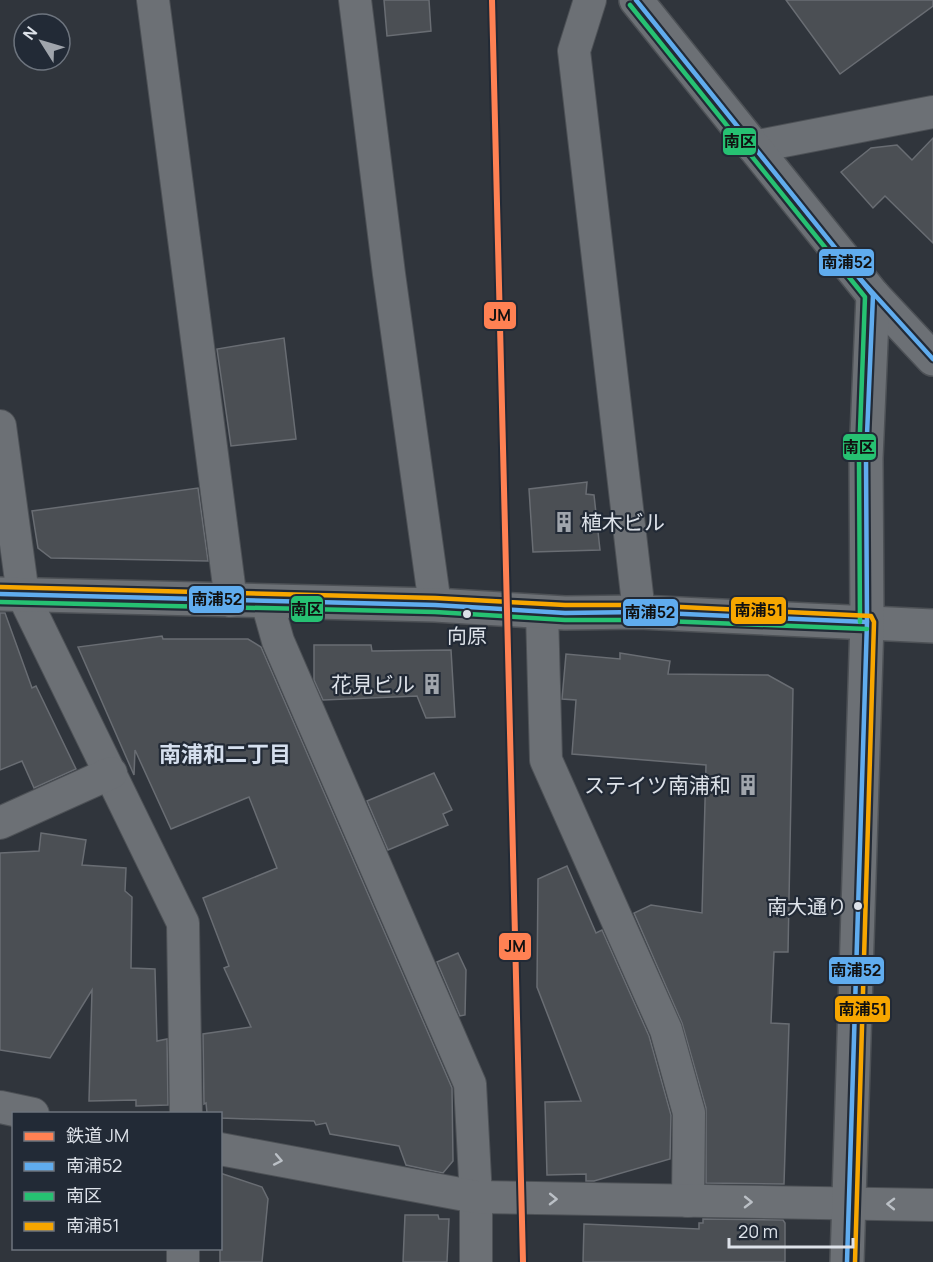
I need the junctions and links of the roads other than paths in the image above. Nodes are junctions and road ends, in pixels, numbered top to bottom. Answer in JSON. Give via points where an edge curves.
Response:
{"nodes":[{"id":1,"x":153,"y":0,"type":"edge"},
{"id":2,"x":355,"y":0,"type":"edge"},
{"id":3,"x":590,"y":0,"type":"edge"},
{"id":4,"x":636,"y":0,"type":"edge"},
{"id":5,"x":933,"y":112,"type":"edge"},
{"id":6,"x":753,"y":147,"type":"junction"},
{"id":7,"x":873,"y":295,"type":"junction"},
{"id":8,"x":933,"y":359,"type":"edge"},
{"id":9,"x":0,"y":426,"type":"edge"},
{"id":10,"x":11,"y":595,"type":"edge"},
{"id":11,"x":231,"y":601,"type":"junction"},
{"id":12,"x":267,"y":602,"type":"junction"},
{"id":13,"x":435,"y":605,"type":"junction"},
{"id":14,"x":542,"y":612,"type":"junction"},
{"id":15,"x":639,"y":612,"type":"junction"},
{"id":16,"x":867,"y":622,"type":"junction"},
{"id":17,"x":933,"y":626,"type":"edge"},
{"id":18,"x":111,"y":772,"type":"junction"},
{"id":19,"x":0,"y":823,"type":"edge"},
{"id":20,"x":0,"y":1107,"type":"edge"},
{"id":21,"x":28,"y":1112,"type":"edge"},
{"id":22,"x":186,"y":1112,"type":"edge"},
{"id":23,"x":222,"y":1149,"type":"edge"},
{"id":24,"x":476,"y":1197,"type":"junction"},
{"id":25,"x":688,"y":1201,"type":"junction"},
{"id":26,"x":849,"y":1204,"type":"junction"},
{"id":27,"x":933,"y":1205,"type":"edge"},
{"id":28,"x":476,"y":1262,"type":"edge"},
{"id":29,"x":848,"y":1262,"type":"edge"}],
"edges":[{"from":1,"to":11,"type":"street"},
{"from":2,"to":13,"type":"street","via":[[388,274]]},
{"from":3,"to":15,"type":"street","via":[[574,51]]},
{"from":4,"to":6,"type":"street"},
{"from":5,"to":6,"type":"street"},
{"from":6,"to":7,"type":"street"},
{"from":7,"to":8,"type":"street"},
{"from":7,"to":16,"type":"street","via":[[866,458]]},
{"from":9,"to":10,"type":"street"},
{"from":10,"to":11,"type":"street"},
{"from":10,"to":18,"type":"street"},
{"from":11,"to":12,"type":"street"},
{"from":12,"to":13,"type":"street"},
{"from":12,"to":24,"type":"street","via":[[278,641],[470,1084]]},
{"from":13,"to":14,"type":"street"},
{"from":14,"to":15,"type":"street"},
{"from":14,"to":25,"type":"street","via":[[546,760],[666,1030],[689,1113]]},
{"from":15,"to":16,"type":"street"},
{"from":16,"to":17,"type":"street"},
{"from":16,"to":26,"type":"street"},
{"from":18,"to":19,"type":"street"},
{"from":18,"to":22,"type":"street","via":[[183,923]]},
{"from":20,"to":21,"type":"street"},
{"from":23,"to":24,"type":"street","one_way":true},
{"from":24,"to":25,"type":"street","one_way":true},
{"from":24,"to":28,"type":"street"},
{"from":25,"to":26,"type":"street","one_way":true},
{"from":27,"to":26,"type":"street","one_way":true},
{"from":26,"to":29,"type":"street"}]}
